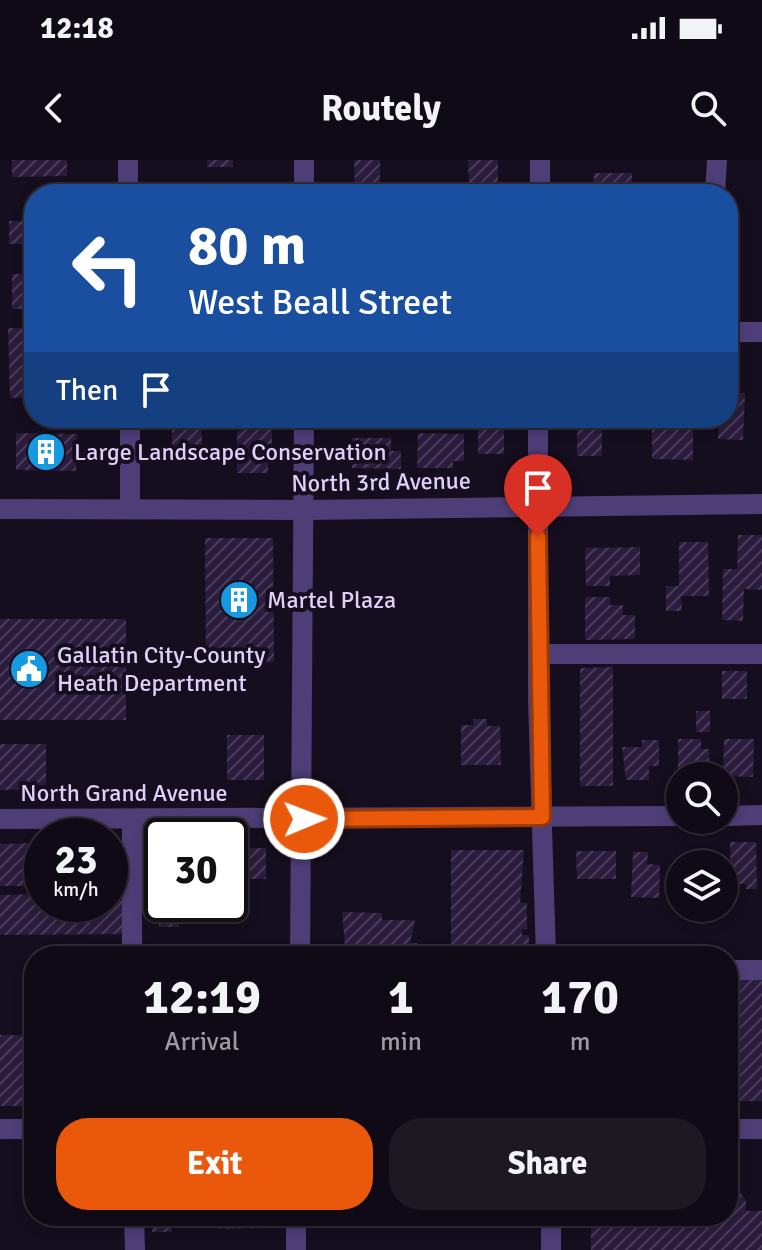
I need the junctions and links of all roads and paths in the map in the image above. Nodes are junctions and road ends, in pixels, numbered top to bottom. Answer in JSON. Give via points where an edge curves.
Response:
{"nodes":[{"id":1,"x":128,"y":160,"type":"edge"},
{"id":2,"x":304,"y":160,"type":"edge"},
{"id":3,"x":540,"y":160,"type":"edge"},
{"id":4,"x":717,"y":160,"type":"edge"},
{"id":5,"x":128,"y":184,"type":"edge"},
{"id":6,"x":304,"y":184,"type":"edge"},
{"id":7,"x":540,"y":184,"type":"edge"},
{"id":8,"x":716,"y":184,"type":"edge"},
{"id":9,"x":738,"y":332,"type":"edge"},
{"id":10,"x":762,"y":332,"type":"edge"},
{"id":11,"x":130,"y":428,"type":"edge"},
{"id":12,"x":304,"y":428,"type":"edge"},
{"id":13,"x":538,"y":428,"type":"edge"},
{"id":14,"x":762,"y":504,"type":"edge"},
{"id":15,"x":538,"y":507,"type":"junction"},
{"id":16,"x":0,"y":509,"type":"edge"},
{"id":17,"x":130,"y":509,"type":"junction"},
{"id":18,"x":304,"y":510,"type":"junction"},
{"id":19,"x":538,"y":654,"type":"junction"},
{"id":20,"x":762,"y":654,"type":"edge"},
{"id":21,"x":762,"y":815,"type":"edge"},
{"id":22,"x":666,"y":816,"type":"edge"},
{"id":23,"x":738,"y":816,"type":"edge"},
{"id":24,"x":542,"y":817,"type":"junction"},
{"id":25,"x":0,"y":819,"type":"edge"},
{"id":26,"x":304,"y":819,"type":"junction"},
{"id":27,"x":132,"y":820,"type":"junction"},
{"id":28,"x":132,"y":946,"type":"edge"},
{"id":29,"x":300,"y":946,"type":"edge"},
{"id":30,"x":546,"y":946,"type":"edge"},
{"id":31,"x":738,"y":970,"type":"edge"},
{"id":32,"x":762,"y":970,"type":"edge"},
{"id":33,"x":0,"y":1129,"type":"edge"},
{"id":34,"x":24,"y":1129,"type":"edge"},
{"id":35,"x":738,"y":1129,"type":"edge"},
{"id":36,"x":762,"y":1129,"type":"edge"},
{"id":37,"x":134,"y":1226,"type":"edge"},
{"id":38,"x":296,"y":1226,"type":"edge"},
{"id":39,"x":551,"y":1226,"type":"edge"},
{"id":40,"x":135,"y":1250,"type":"edge"},
{"id":41,"x":296,"y":1250,"type":"edge"},
{"id":42,"x":551,"y":1250,"type":"edge"}],
"edges":[{"from":1,"to":5,"type":"street"},
{"from":2,"to":6,"type":"street"},
{"from":3,"to":7,"type":"street"},
{"from":4,"to":8,"type":"street"},
{"from":9,"to":10,"type":"street"},
{"from":11,"to":17,"type":"street"},
{"from":12,"to":18,"type":"street"},
{"from":13,"to":15,"type":"street"},
{"from":14,"to":15,"type":"street","name":"North 3rd Avenue"},
{"from":15,"to":18,"type":"street","name":"North 3rd Avenue"},
{"from":15,"to":19,"type":"street"},
{"from":16,"to":17,"type":"street","name":"North 3rd Avenue"},
{"from":17,"to":18,"type":"street","name":"North 3rd Avenue"},
{"from":18,"to":26,"type":"street"},
{"from":19,"to":20,"type":"street"},
{"from":19,"to":24,"type":"street"},
{"from":21,"to":23,"type":"street"},
{"from":22,"to":24,"type":"street","name":"North Grand Avenue"},
{"from":24,"to":26,"type":"street","name":"North Grand Avenue"},
{"from":24,"to":30,"type":"street"},
{"from":25,"to":27,"type":"street","name":"North Grand Avenue"},
{"from":26,"to":27,"type":"street","name":"North Grand Avenue"},
{"from":26,"to":29,"type":"street"},
{"from":27,"to":28,"type":"street"},
{"from":31,"to":32,"type":"street"},
{"from":33,"to":34,"type":"street"},
{"from":35,"to":36,"type":"street"},
{"from":37,"to":40,"type":"street"},
{"from":38,"to":41,"type":"street"},
{"from":39,"to":42,"type":"street"}]}
